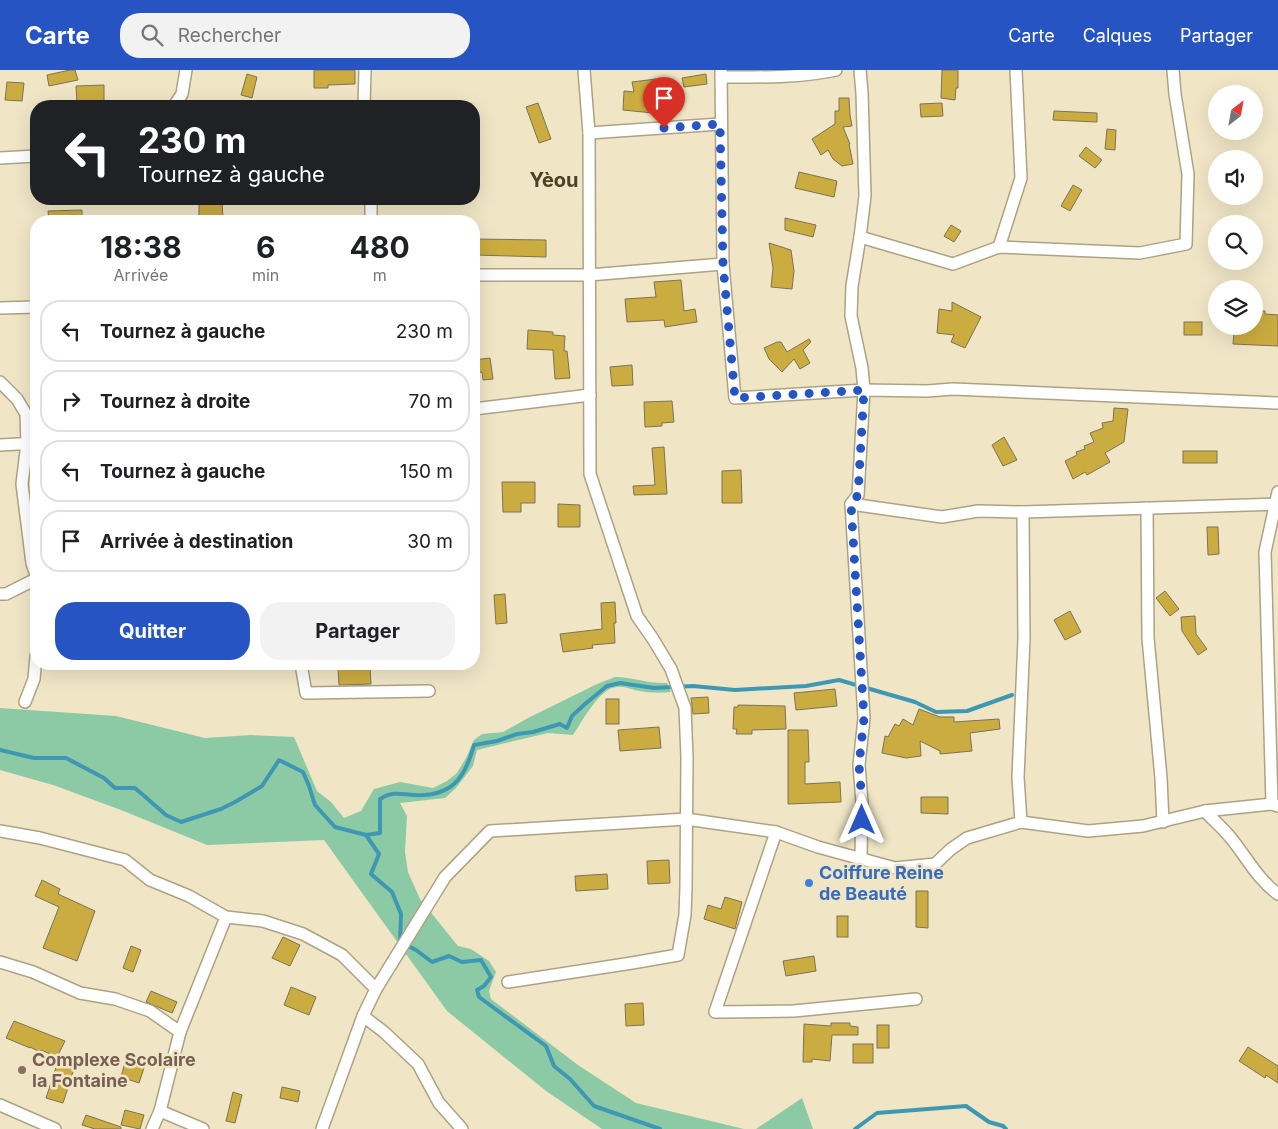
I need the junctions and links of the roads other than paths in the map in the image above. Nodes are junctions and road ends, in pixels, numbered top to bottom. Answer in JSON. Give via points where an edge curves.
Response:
{"nodes":[{"id":1,"x":186,"y":70,"type":"edge"},
{"id":2,"x":365,"y":70,"type":"edge"},
{"id":3,"x":584,"y":70,"type":"edge"},
{"id":4,"x":836,"y":70,"type":"edge"},
{"id":5,"x":860,"y":70,"type":"edge"},
{"id":6,"x":1016,"y":70,"type":"edge"},
{"id":7,"x":1173,"y":70,"type":"edge"},
{"id":8,"x":721,"y":73,"type":"edge"},
{"id":9,"x":178,"y":100,"type":"edge"},
{"id":10,"x":364,"y":100,"type":"edge"},
{"id":11,"x":720,"y":124,"type":"junction"},
{"id":12,"x":589,"y":133,"type":"junction"},
{"id":13,"x":30,"y":156,"type":"edge"},
{"id":14,"x":0,"y":158,"type":"edge"},
{"id":15,"x":860,"y":237,"type":"junction"},
{"id":16,"x":1000,"y":247,"type":"junction"},
{"id":17,"x":723,"y":264,"type":"junction"},
{"id":18,"x":589,"y":274,"type":"junction"},
{"id":19,"x":480,"y":275,"type":"edge"},
{"id":20,"x":30,"y":307,"type":"edge"},
{"id":21,"x":0,"y":308,"type":"edge"},
{"id":22,"x":0,"y":382,"type":"edge"},
{"id":23,"x":864,"y":390,"type":"junction"},
{"id":24,"x":590,"y":395,"type":"junction"},
{"id":25,"x":1278,"y":403,"type":"edge"},
{"id":26,"x":480,"y":408,"type":"edge"},
{"id":27,"x":30,"y":433,"type":"edge"},
{"id":28,"x":30,"y":443,"type":"edge"},
{"id":29,"x":0,"y":445,"type":"edge"},
{"id":30,"x":30,"y":451,"type":"edge"},
{"id":31,"x":1278,"y":500,"type":"edge"},
{"id":32,"x":851,"y":504,"type":"junction"},
{"id":33,"x":1148,"y":508,"type":"junction"},
{"id":34,"x":1023,"y":512,"type":"junction"},
{"id":35,"x":30,"y":547,"type":"edge"},
{"id":36,"x":30,"y":582,"type":"edge"},
{"id":37,"x":0,"y":594,"type":"edge"},
{"id":38,"x":35,"y":670,"type":"edge"},
{"id":39,"x":302,"y":670,"type":"edge"},
{"id":40,"x":429,"y":691,"type":"dead end"},
{"id":41,"x":25,"y":702,"type":"dead end"},
{"id":42,"x":1275,"y":805,"type":"edge"},
{"id":43,"x":1205,"y":812,"type":"junction"},
{"id":44,"x":686,"y":819,"type":"junction"},
{"id":45,"x":1021,"y":822,"type":"junction"},
{"id":46,"x":1163,"y":822,"type":"junction"},
{"id":47,"x":0,"y":831,"type":"edge"},
{"id":48,"x":776,"y":832,"type":"junction"},
{"id":49,"x":861,"y":857,"type":"junction"},
{"id":50,"x":1278,"y":894,"type":"edge"},
{"id":51,"x":226,"y":917,"type":"junction"},
{"id":52,"x":0,"y":962,"type":"edge"},
{"id":53,"x":508,"y":982,"type":"dead end"},
{"id":54,"x":376,"y":989,"type":"junction"},
{"id":55,"x":916,"y":999,"type":"dead end"},
{"id":56,"x":363,"y":1016,"type":"junction"},
{"id":57,"x":180,"y":1032,"type":"junction"},
{"id":58,"x":0,"y":1105,"type":"edge"},
{"id":59,"x":160,"y":1111,"type":"junction"},
{"id":60,"x":55,"y":1129,"type":"edge"},
{"id":61,"x":152,"y":1129,"type":"edge"},
{"id":62,"x":203,"y":1129,"type":"edge"},
{"id":63,"x":322,"y":1129,"type":"edge"},
{"id":64,"x":462,"y":1129,"type":"edge"}],
"edges":[{"from":1,"to":9,"type":"street"},
{"from":2,"to":10,"type":"street"},
{"from":3,"to":12,"type":"street"},
{"from":4,"to":8,"type":"street","via":[[776,77]]},
{"from":5,"to":15,"type":"street","via":[[865,196]]},
{"from":6,"to":16,"type":"street","via":[[1021,178]]},
{"from":7,"to":16,"type":"street","via":[[1188,174],[1186,244],[1140,253]]},
{"from":8,"to":11,"type":"street"},
{"from":11,"to":12,"type":"street"},
{"from":11,"to":17,"type":"street"},
{"from":12,"to":18,"type":"street"},
{"from":13,"to":14,"type":"street"},
{"from":15,"to":16,"type":"street","via":[[953,264]]},
{"from":15,"to":23,"type":"street","via":[[851,316]]},
{"from":17,"to":18,"type":"street"},
{"from":17,"to":23,"type":"street","via":[[735,398]]},
{"from":18,"to":19,"type":"street"},
{"from":18,"to":24,"type":"street"},
{"from":20,"to":21,"type":"street"},
{"from":22,"to":27,"type":"street","via":[[18,399],[26,414]]},
{"from":23,"to":25,"type":"street","via":[[954,389]]},
{"from":23,"to":32,"type":"street","via":[[858,495]]},
{"from":24,"to":26,"type":"street"},
{"from":24,"to":44,"type":"street","via":[[590,474],[637,616],[653,639],[685,708]]},
{"from":28,"to":29,"type":"street"},
{"from":30,"to":35,"type":"street","via":[[22,484]]},
{"from":31,"to":33,"type":"street"},
{"from":31,"to":42,"type":"street","via":[[1265,552]]},
{"from":32,"to":34,"type":"street","via":[[942,516],[978,511]]},
{"from":32,"to":49,"type":"street","via":[[864,718],[859,765]]},
{"from":33,"to":34,"type":"street"},
{"from":33,"to":46,"type":"street","via":[[1148,638],[1162,778]]},
{"from":34,"to":45,"type":"street","via":[[1024,639],[1018,777]]},
{"from":36,"to":37,"type":"street"},
{"from":38,"to":41,"type":"street"},
{"from":39,"to":40,"type":"street","via":[[306,693]]},
{"from":42,"to":43,"type":"street"},
{"from":43,"to":46,"type":"street"},
{"from":43,"to":50,"type":"street","via":[[1230,836],[1254,869]]},
{"from":44,"to":48,"type":"street"},
{"from":44,"to":53,"type":"street","via":[[685,915],[678,955]]},
{"from":44,"to":54,"type":"street","via":[[490,832],[445,877]]},
{"from":45,"to":46,"type":"street","via":[[1088,831]]},
{"from":45,"to":49,"type":"street","via":[[967,838],[935,864],[895,868]]},
{"from":47,"to":51,"type":"street","via":[[125,860],[150,880]]},
{"from":48,"to":49,"type":"street","via":[[818,847]]},
{"from":48,"to":55,"type":"street","via":[[715,1012],[794,1011]]},
{"from":51,"to":54,"type":"street","via":[[263,921],[303,934],[342,955]]},
{"from":51,"to":57,"type":"street"},
{"from":52,"to":57,"type":"street","via":[[33,972],[80,993],[115,999],[150,1011]]},
{"from":54,"to":56,"type":"street"},
{"from":56,"to":63,"type":"street"},
{"from":56,"to":64,"type":"street","via":[[418,1064],[439,1103]]},
{"from":57,"to":59,"type":"street"},
{"from":58,"to":60,"type":"street"},
{"from":59,"to":61,"type":"street"},
{"from":59,"to":62,"type":"street"}]}
